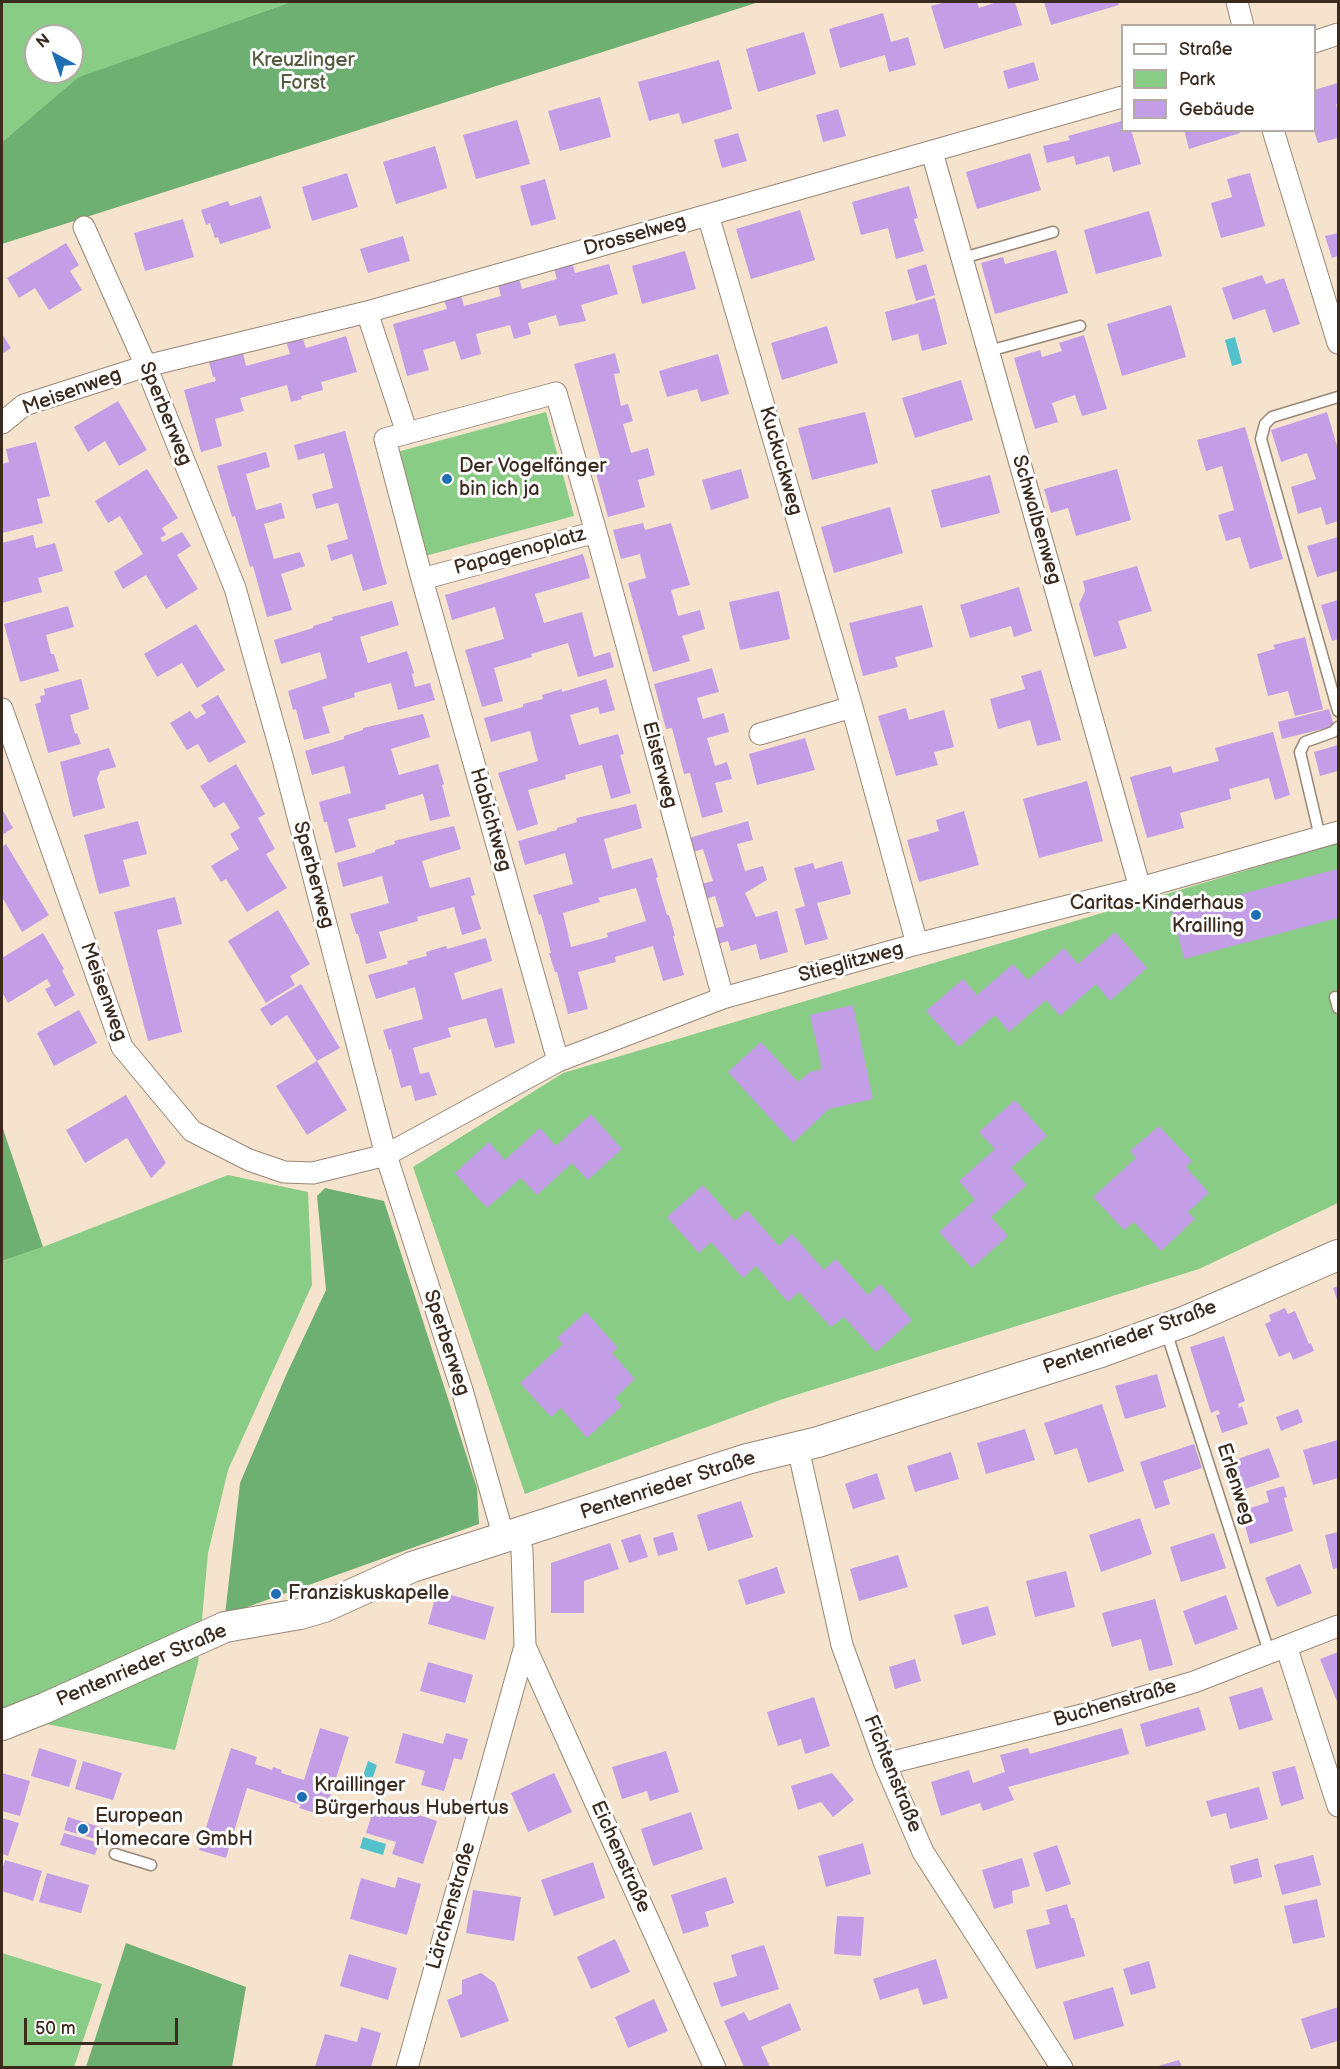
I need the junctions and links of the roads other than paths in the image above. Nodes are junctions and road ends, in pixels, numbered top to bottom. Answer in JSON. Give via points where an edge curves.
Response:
{"nodes":[{"id":1,"x":1236,"y":2,"type":"edge"},
{"id":2,"x":1242,"y":24,"type":"edge"},
{"id":3,"x":1338,"y":34,"type":"edge"},
{"id":4,"x":1316,"y":41,"type":"edge"},
{"id":5,"x":1121,"y":97,"type":"edge"},
{"id":6,"x":1274,"y":132,"type":"edge"},
{"id":7,"x":932,"y":152,"type":"junction"},
{"id":8,"x":708,"y":215,"type":"junction"},
{"id":9,"x":84,"y":227,"type":"dead end"},
{"id":10,"x":1053,"y":232,"type":"dead end"},
{"id":11,"x":963,"y":258,"type":"junction"},
{"id":12,"x":367,"y":312,"type":"junction"},
{"id":13,"x":1080,"y":326,"type":"dead end"},
{"id":14,"x":1338,"y":343,"type":"edge"},
{"id":15,"x":989,"y":351,"type":"junction"},
{"id":16,"x":146,"y":366,"type":"junction"},
{"id":17,"x":1338,"y":397,"type":"edge"},
{"id":18,"x":2,"y":423,"type":"edge"},
{"id":19,"x":407,"y":433,"type":"junction"},
{"id":20,"x":596,"y":532,"type":"junction"},
{"id":21,"x":423,"y":579,"type":"junction"},
{"id":22,"x":852,"y":707,"type":"junction"},
{"id":23,"x":2,"y":709,"type":"edge"},
{"id":24,"x":1338,"y":711,"type":"edge"},
{"id":25,"x":1338,"y":727,"type":"edge"},
{"id":26,"x":760,"y":734,"type":"dead end"},
{"id":27,"x":1329,"y":835,"type":"edge"},
{"id":28,"x":1140,"y":888,"type":"junction"},
{"id":29,"x":917,"y":944,"type":"junction"},
{"id":30,"x":723,"y":998,"type":"junction"},
{"id":31,"x":558,"y":1061,"type":"junction"},
{"id":32,"x":386,"y":1155,"type":"junction"},
{"id":33,"x":1338,"y":1255,"type":"edge"},
{"id":34,"x":1165,"y":1328,"type":"junction"},
{"id":35,"x":798,"y":1448,"type":"junction"},
{"id":36,"x":511,"y":1536,"type":"junction"},
{"id":37,"x":1338,"y":1626,"type":"edge"},
{"id":38,"x":525,"y":1646,"type":"junction"},
{"id":39,"x":1278,"y":1649,"type":"junction"},
{"id":40,"x":2,"y":1725,"type":"edge"},
{"id":41,"x":885,"y":1764,"type":"junction"},
{"id":42,"x":1338,"y":1806,"type":"edge"},
{"id":43,"x":115,"y":1854,"type":"dead end"},
{"id":44,"x":151,"y":1865,"type":"dead end"},
{"id":45,"x":407,"y":2067,"type":"edge"},
{"id":46,"x":715,"y":2067,"type":"edge"},
{"id":47,"x":1062,"y":2067,"type":"edge"}],
"edges":[{"from":1,"to":2,"type":"street"},
{"from":3,"to":4,"type":"street"},
{"from":5,"to":7,"type":"street","name":"Drosselweg"},
{"from":6,"to":14,"type":"street"},
{"from":7,"to":8,"type":"street","name":"Drosselweg"},
{"from":7,"to":11,"type":"street","name":"Schwalbenweg"},
{"from":8,"to":12,"type":"street","name":"Drosselweg"},
{"from":8,"to":22,"type":"street","name":"Kuckuckweg"},
{"from":9,"to":16,"type":"street","name":"Sperberweg"},
{"from":10,"to":11,"type":"lane"},
{"from":11,"to":15,"type":"street","name":"Schwalbenweg"},
{"from":12,"to":16,"type":"street","name":"Drosselweg"},
{"from":12,"to":19,"type":"street"},
{"from":13,"to":15,"type":"lane"},
{"from":15,"to":28,"type":"street","name":"Schwalbenweg"},
{"from":16,"to":18,"type":"street","name":"Meisenweg","via":[[24,405]]},
{"from":16,"to":32,"type":"street","name":"Sperberweg","via":[[235,588]]},
{"from":17,"to":24,"type":"lane","via":[[1272,417],[1264,424],[1261,439]]},
{"from":19,"to":20,"type":"street","name":"Papagenoplatz","via":[[556,393]]},
{"from":19,"to":21,"type":"street","name":"Papagenoplatz","via":[[385,439]]},
{"from":20,"to":21,"type":"street","name":"Papagenoplatz"},
{"from":20,"to":30,"type":"street","name":"Elsterweg"},
{"from":21,"to":31,"type":"street","name":"Habichtweg"},
{"from":22,"to":26,"type":"street"},
{"from":22,"to":29,"type":"street","name":"Kuckuckweg"},
{"from":23,"to":32,"type":"street","name":"Meisenweg","via":[[122,1047],[192,1131],[249,1160],[284,1172],[313,1173]]},
{"from":25,"to":27,"type":"lane","via":[[1305,742],[1300,752]]},
{"from":27,"to":28,"type":"street","name":"Stieglitzweg"},
{"from":28,"to":29,"type":"street","name":"Stieglitzweg"},
{"from":29,"to":30,"type":"street","name":"Stieglitzweg"},
{"from":30,"to":31,"type":"street","name":"Stieglitzweg"},
{"from":31,"to":32,"type":"street","name":"Stieglitzweg"},
{"from":32,"to":36,"type":"street","name":"Sperberweg"},
{"from":33,"to":34,"type":"street","name":"Pentenrieder Straße"},
{"from":34,"to":35,"type":"street","name":"Pentenrieder Straße"},
{"from":34,"to":39,"type":"lane","name":"Erlenweg"},
{"from":35,"to":36,"type":"street","name":"Pentenrieder Straße","via":[[747,1459]]},
{"from":35,"to":41,"type":"street","name":"Fichtenstraße","via":[[842,1646]]},
{"from":36,"to":38,"type":"street","name":"Lärchenstraße","via":[[522,1550]]},
{"from":36,"to":40,"type":"street","name":"Pentenrieder Straße","via":[[412,1567],[324,1607],[225,1627]]},
{"from":37,"to":39,"type":"street","name":"Buchenstraße"},
{"from":38,"to":45,"type":"street","name":"Lärchenstraße"},
{"from":38,"to":46,"type":"street","name":"Eichenstraße"},
{"from":39,"to":41,"type":"street","name":"Buchenstraße","via":[[1194,1682],[1086,1714]]},
{"from":39,"to":42,"type":"street"},
{"from":41,"to":47,"type":"street","name":"Fichtenstraße","via":[[923,1852]]},
{"from":43,"to":44,"type":"lane"}]}
